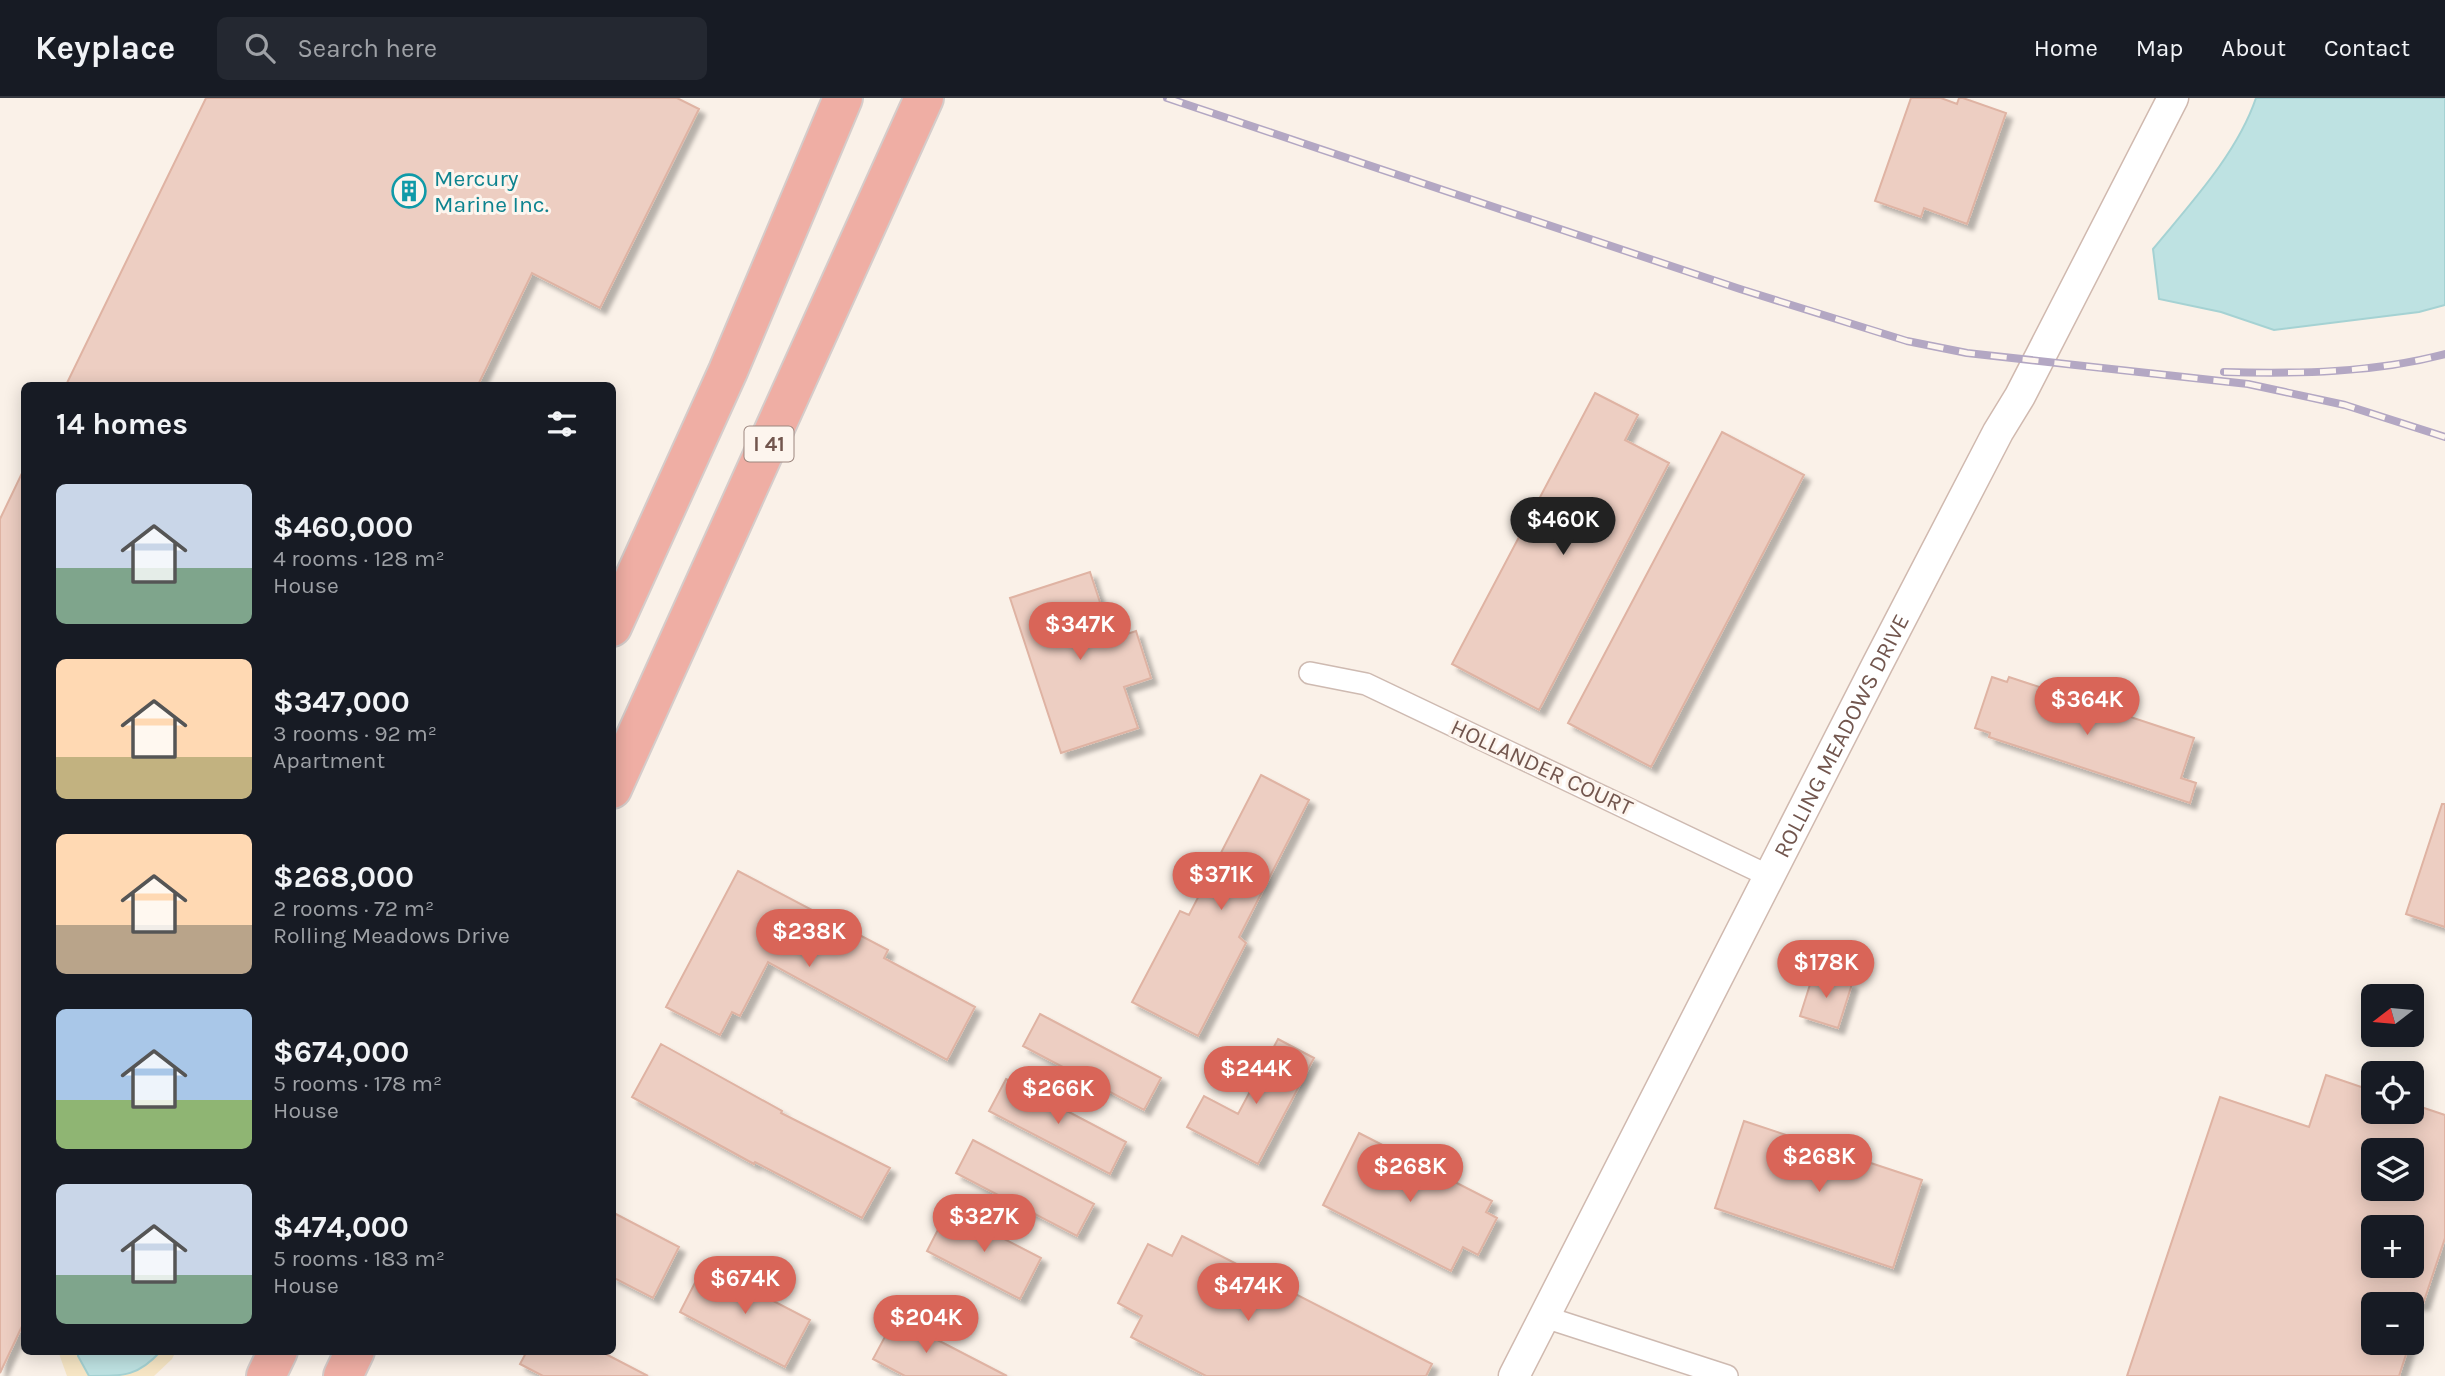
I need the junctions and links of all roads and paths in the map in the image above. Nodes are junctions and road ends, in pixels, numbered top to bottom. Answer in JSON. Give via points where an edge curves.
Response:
{"nodes":[{"id":1,"x":843,"y":98,"type":"edge"},
{"id":2,"x":924,"y":98,"type":"edge"},
{"id":3,"x":2173,"y":98,"type":"edge"},
{"id":4,"x":616,"y":618,"type":"edge"},
{"id":5,"x":1310,"y":673,"type":"dead end"},
{"id":6,"x":616,"y":780,"type":"edge"},
{"id":7,"x":1769,"y":876,"type":"junction"},
{"id":8,"x":1545,"y":1317,"type":"junction"},
{"id":9,"x":276,"y":1355,"type":"edge"},
{"id":10,"x":353,"y":1355,"type":"edge"},
{"id":11,"x":266,"y":1376,"type":"edge"},
{"id":12,"x":343,"y":1376,"type":"edge"},
{"id":13,"x":1514,"y":1376,"type":"edge"},
{"id":14,"x":1727,"y":1376,"type":"edge"}],
"edges":[{"from":1,"to":4,"type":"highway","via":[[728,371]]},
{"from":2,"to":6,"type":"highway","number":"I 41"},
{"from":3,"to":7,"type":"main road","name":"ROLLING MEADOWS DRIVE"},
{"from":5,"to":7,"type":"street","name":"HOLLANDER COURT","via":[[1366,684]]},
{"from":7,"to":8,"type":"main road","name":"ROLLING MEADOWS DRIVE"},
{"from":8,"to":13,"type":"main road","name":"ROLLING MEADOWS DRIVE"},
{"from":8,"to":14,"type":"street"},
{"from":9,"to":11,"type":"highway"},
{"from":10,"to":12,"type":"highway"}]}
